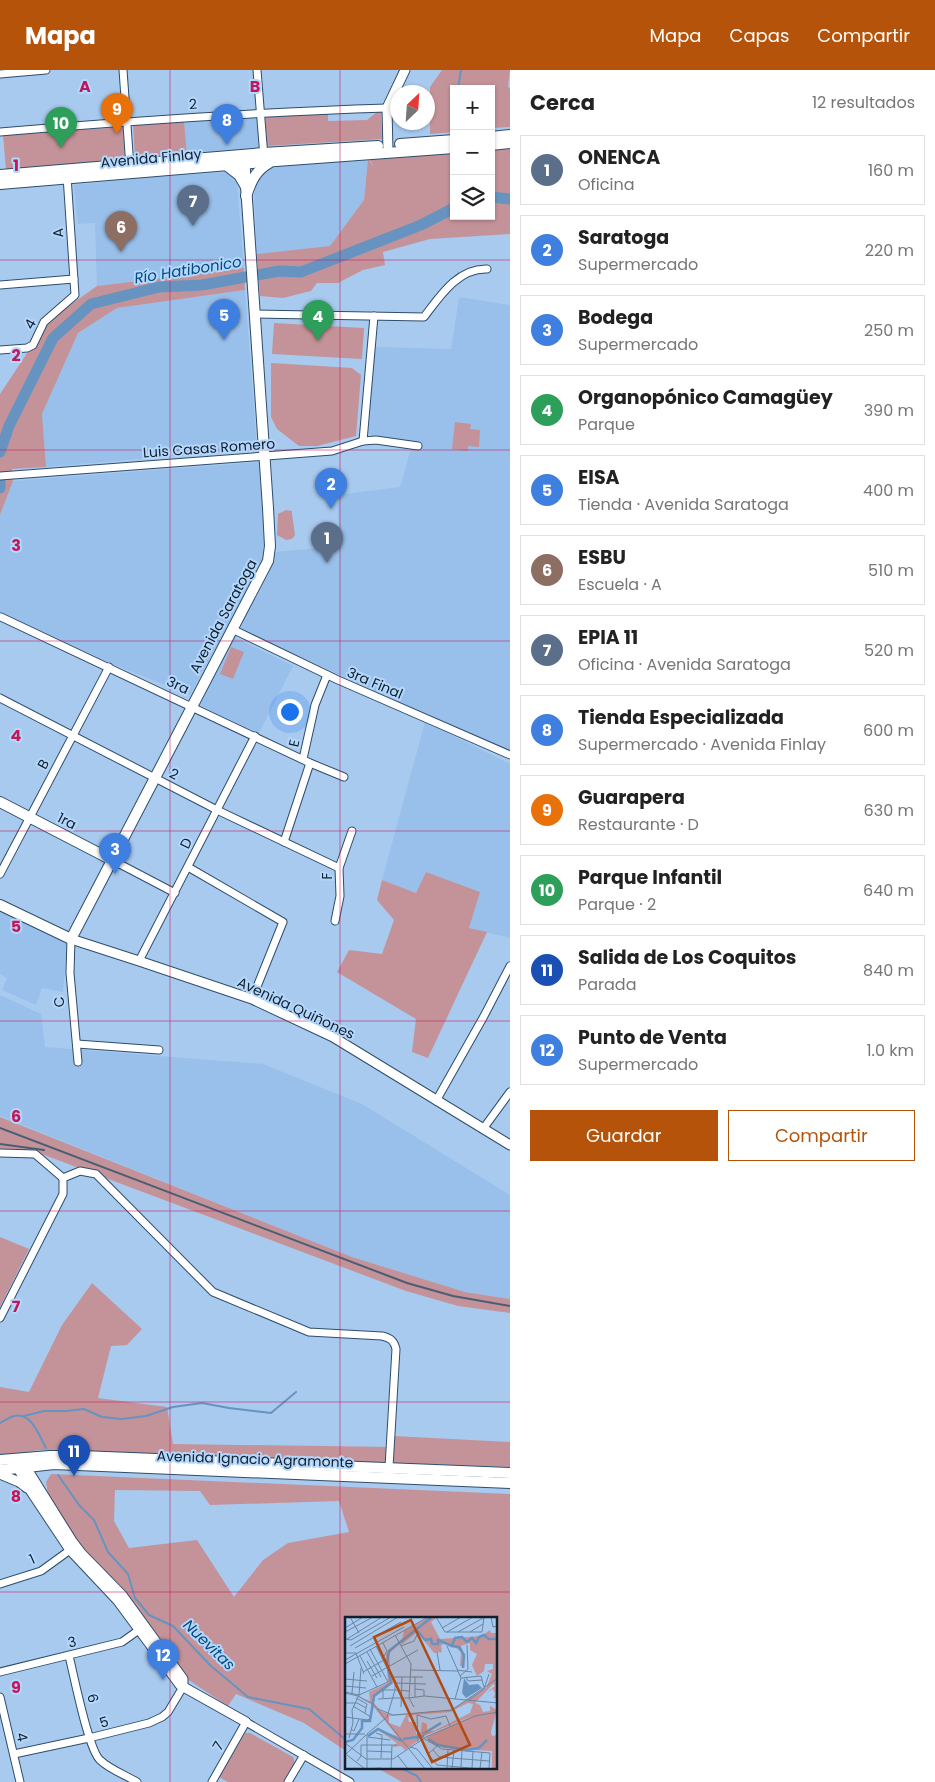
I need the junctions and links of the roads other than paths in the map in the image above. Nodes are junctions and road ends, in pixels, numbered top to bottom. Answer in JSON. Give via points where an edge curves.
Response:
{"nodes":[{"id":1,"x":46,"y":70,"type":"edge"},
{"id":2,"x":123,"y":70,"type":"edge"},
{"id":3,"x":257,"y":70,"type":"edge"},
{"id":4,"x":405,"y":70,"type":"edge"},
{"id":5,"x":0,"y":74,"type":"edge"},
{"id":6,"x":387,"y":108,"type":"junction"},
{"id":7,"x":260,"y":112,"type":"junction"},
{"id":8,"x":127,"y":121,"type":"junction"},
{"id":9,"x":0,"y":132,"type":"edge"},
{"id":10,"x":510,"y":135,"type":"edge"},
{"id":11,"x":495,"y":137,"type":"edge"},
{"id":12,"x":450,"y":140,"type":"edge"},
{"id":13,"x":510,"y":143,"type":"edge"},
{"id":14,"x":495,"y":145,"type":"edge"},
{"id":15,"x":388,"y":148,"type":"junction"},
{"id":16,"x":450,"y":148,"type":"edge"},
{"id":17,"x":264,"y":158,"type":"junction"},
{"id":18,"x":244,"y":160,"type":"junction"},
{"id":19,"x":276,"y":160,"type":"junction"},
{"id":20,"x":226,"y":165,"type":"junction"},
{"id":21,"x":130,"y":169,"type":"junction"},
{"id":22,"x":0,"y":175,"type":"edge"},
{"id":23,"x":67,"y":175,"type":"junction"},
{"id":24,"x":0,"y":184,"type":"edge"},
{"id":25,"x":246,"y":192,"type":"junction"},
{"id":26,"x":487,"y":269,"type":"dead end"},
{"id":27,"x":74,"y":279,"type":"junction"},
{"id":28,"x":0,"y":285,"type":"edge"},
{"id":29,"x":75,"y":295,"type":"joint"},
{"id":30,"x":255,"y":314,"type":"junction"},
{"id":31,"x":374,"y":316,"type":"junction"},
{"id":32,"x":0,"y":350,"type":"edge"},
{"id":33,"x":363,"y":441,"type":"junction"},
{"id":34,"x":418,"y":446,"type":"dead end"},
{"id":35,"x":263,"y":456,"type":"junction"},
{"id":36,"x":0,"y":476,"type":"edge"},
{"id":37,"x":1,"y":617,"type":"edge"},
{"id":38,"x":232,"y":629,"type":"junction"},
{"id":39,"x":109,"y":667,"type":"junction"},
{"id":40,"x":327,"y":675,"type":"junction"},
{"id":41,"x":0,"y":698,"type":"edge"},
{"id":42,"x":192,"y":706,"type":"junction"},
{"id":43,"x":72,"y":736,"type":"junction"},
{"id":44,"x":255,"y":736,"type":"junction"},
{"id":45,"x":510,"y":755,"type":"edge"},
{"id":46,"x":303,"y":759,"type":"junction"},
{"id":47,"x":310,"y":763,"type":"junction"},
{"id":48,"x":344,"y":777,"type":"dead end"},
{"id":49,"x":155,"y":778,"type":"junction"},
{"id":50,"x":0,"y":802,"type":"edge"},
{"id":51,"x":217,"y":810,"type":"junction"},
{"id":52,"x":30,"y":817,"type":"junction"},
{"id":53,"x":352,"y":831,"type":"dead end"},
{"id":54,"x":284,"y":842,"type":"junction"},
{"id":55,"x":112,"y":860,"type":"junction"},
{"id":56,"x":188,"y":867,"type":"junction"},
{"id":57,"x":339,"y":868,"type":"junction"},
{"id":58,"x":0,"y":874,"type":"edge"},
{"id":59,"x":175,"y":893,"type":"junction"},
{"id":60,"x":0,"y":905,"type":"edge"},
{"id":61,"x":335,"y":922,"type":"dead end"},
{"id":62,"x":70,"y":940,"type":"junction"},
{"id":63,"x":139,"y":961,"type":"junction"},
{"id":64,"x":510,"y":966,"type":"edge"},
{"id":65,"x":252,"y":999,"type":"junction"},
{"id":66,"x":77,"y":1044,"type":"junction"},
{"id":67,"x":159,"y":1050,"type":"dead end"},
{"id":68,"x":78,"y":1062,"type":"dead end"},
{"id":69,"x":510,"y":1092,"type":"edge"},
{"id":70,"x":436,"y":1101,"type":"junction"},
{"id":71,"x":483,"y":1129,"type":"junction"},
{"id":72,"x":510,"y":1145,"type":"edge"},
{"id":73,"x":0,"y":1153,"type":"edge"},
{"id":74,"x":63,"y":1178,"type":"junction"},
{"id":75,"x":0,"y":1318,"type":"edge"},
{"id":76,"x":0,"y":1460,"type":"edge"},
{"id":77,"x":19,"y":1463,"type":"junction"},
{"id":78,"x":47,"y":1465,"type":"junction"},
{"id":79,"x":389,"y":1467,"type":"junction"},
{"id":80,"x":0,"y":1470,"type":"edge"},
{"id":81,"x":510,"y":1473,"type":"edge"},
{"id":82,"x":0,"y":1474,"type":"edge"},
{"id":83,"x":510,"y":1483,"type":"edge"},
{"id":84,"x":34,"y":1490,"type":"junction"},
{"id":85,"x":70,"y":1550,"type":"junction"},
{"id":86,"x":0,"y":1584,"type":"edge"},
{"id":87,"x":142,"y":1627,"type":"junction"},
{"id":88,"x":70,"y":1656,"type":"junction"},
{"id":89,"x":0,"y":1672,"type":"edge"},
{"id":90,"x":183,"y":1687,"type":"junction"},
{"id":91,"x":0,"y":1697,"type":"edge"},
{"id":92,"x":246,"y":1722,"type":"junction"},
{"id":93,"x":89,"y":1738,"type":"junction"},
{"id":94,"x":14,"y":1754,"type":"junction"},
{"id":95,"x":304,"y":1756,"type":"junction"},
{"id":96,"x":20,"y":1782,"type":"edge"},
{"id":97,"x":137,"y":1782,"type":"edge"},
{"id":98,"x":212,"y":1782,"type":"edge"},
{"id":99,"x":288,"y":1782,"type":"edge"},
{"id":100,"x":350,"y":1782,"type":"edge"}],
"edges":[{"from":1,"to":5,"type":"street"},
{"from":2,"to":8,"type":"street"},
{"from":3,"to":7,"type":"street"},
{"from":4,"to":6,"type":"street"},
{"from":6,"to":7,"type":"street","name":"2"},
{"from":6,"to":15,"type":"street"},
{"from":7,"to":8,"type":"street","name":"2"},
{"from":7,"to":17,"type":"street"},
{"from":8,"to":9,"type":"street","name":"2"},
{"from":8,"to":21,"type":"street"},
{"from":10,"to":11,"type":"main road"},
{"from":12,"to":15,"type":"main road","name":"Avenida Finlay"},
{"from":13,"to":14,"type":"main road"},
{"from":15,"to":16,"type":"main road","name":"Avenida Finlay"},
{"from":15,"to":17,"type":"main road","name":"Avenida Finlay"},
{"from":15,"to":19,"type":"main road","name":"Avenida Finlay"},
{"from":17,"to":18,"type":"main road","name":"Avenida Finlay"},
{"from":17,"to":19,"type":"main road","name":"Avenida Finlay"},
{"from":18,"to":20,"type":"main road","name":"Avenida Finlay"},
{"from":18,"to":21,"type":"main road","name":"Avenida Finlay"},
{"from":18,"to":25,"type":"main road","name":"Avenida Saratoga"},
{"from":19,"to":25,"type":"main road","via":[[258,170]]},
{"from":20,"to":21,"type":"main road","name":"Avenida Finlay"},
{"from":20,"to":25,"type":"main road","via":[[239,175]]},
{"from":21,"to":23,"type":"main road","name":"Avenida Finlay"},
{"from":22,"to":23,"type":"main road","name":"Avenida Finlay"},
{"from":23,"to":24,"type":"main road","name":"Avenida Finlay"},
{"from":23,"to":27,"type":"street","name":"A"},
{"from":25,"to":30,"type":"main road","name":"Avenida Saratoga"},
{"from":26,"to":31,"type":"street","via":[[467,274],[449,284],[424,316]]},
{"from":27,"to":28,"type":"street"},
{"from":27,"to":29,"type":"street","name":"A"},
{"from":29,"to":32,"type":"street","name":"4","via":[[44,322],[31,346]]},
{"from":30,"to":31,"type":"street"},
{"from":30,"to":35,"type":"main road","name":"Avenida Saratoga"},
{"from":31,"to":33,"type":"street"},
{"from":33,"to":34,"type":"street","name":"Luis Casas Romero"},
{"from":33,"to":35,"type":"street","name":"Luis Casas Romero","via":[[332,451]]},
{"from":35,"to":36,"type":"street","name":"Luis Casas Romero"},
{"from":35,"to":38,"type":"main road","name":"Avenida Saratoga","via":[[270,546],[268,561]]},
{"from":37,"to":39,"type":"street","name":"3ra"},
{"from":38,"to":40,"type":"street","name":"3ra Final"},
{"from":38,"to":42,"type":"main road","name":"Avenida Saratoga"},
{"from":39,"to":42,"type":"street","name":"3ra"},
{"from":39,"to":43,"type":"street","name":"B"},
{"from":40,"to":45,"type":"street","name":"3ra Final"},
{"from":40,"to":46,"type":"street","name":"E","via":[[315,705]]},
{"from":41,"to":43,"type":"street","name":"2"},
{"from":42,"to":44,"type":"street","name":"3ra"},
{"from":42,"to":49,"type":"main road","name":"Avenida Saratoga"},
{"from":43,"to":49,"type":"street","name":"2"},
{"from":43,"to":52,"type":"street","name":"B"},
{"from":44,"to":46,"type":"street","name":"3ra"},
{"from":44,"to":51,"type":"street","name":"D"},
{"from":46,"to":47,"type":"street","name":"3ra"},
{"from":47,"to":48,"type":"street","name":"3ra"},
{"from":47,"to":54,"type":"street","name":"E"},
{"from":49,"to":51,"type":"street","name":"2"},
{"from":49,"to":55,"type":"main road","name":"Avenida Saratoga"},
{"from":50,"to":52,"type":"main road","name":"1ra"},
{"from":51,"to":54,"type":"street","name":"2"},
{"from":51,"to":56,"type":"street","name":"D"},
{"from":52,"to":55,"type":"main road","name":"1ra"},
{"from":52,"to":58,"type":"street","name":"B"},
{"from":53,"to":57,"type":"street","name":"F"},
{"from":54,"to":57,"type":"street","name":"2"},
{"from":55,"to":59,"type":"street","name":"1ra"},
{"from":55,"to":62,"type":"main road","name":"Avenida Saratoga"},
{"from":56,"to":59,"type":"street","name":"D"},
{"from":56,"to":65,"type":"street","via":[[283,922]]},
{"from":57,"to":61,"type":"street","name":"F","via":[[340,896]]},
{"from":59,"to":63,"type":"street","name":"D"},
{"from":60,"to":62,"type":"main road","name":"Avenida Quiñones"},
{"from":62,"to":63,"type":"street","name":"Avenida Quiñones"},
{"from":62,"to":66,"type":"street","name":"C"},
{"from":63,"to":65,"type":"street","name":"Avenida Quiñones"},
{"from":64,"to":70,"type":"street"},
{"from":65,"to":70,"type":"street","name":"Avenida Quiñones","via":[[334,1038]]},
{"from":66,"to":67,"type":"street"},
{"from":66,"to":68,"type":"street","name":"C"},
{"from":69,"to":71,"type":"street"},
{"from":70,"to":71,"type":"street","name":"Avenida Quiñones"},
{"from":71,"to":72,"type":"street","name":"Avenida Quiñones"},
{"from":73,"to":74,"type":"street","via":[[34,1154]]},
{"from":74,"to":75,"type":"street","via":[[62,1194]]},
{"from":74,"to":79,"type":"street","via":[[80,1171],[96,1174],[213,1292],[309,1332],[382,1336],[394,1342]]},
{"from":76,"to":77,"type":"main road","name":"Avenida Ignacio Agramonte"},
{"from":77,"to":78,"type":"main road","name":"Avenida Ignacio Agramonte"},
{"from":77,"to":79,"type":"main road","name":"Avenida Ignacio Agramonte","via":[[81,1456]]},
{"from":77,"to":80,"type":"main road","name":"Avenida Ignacio Agramonte"},
{"from":77,"to":84,"type":"street"},
{"from":78,"to":83,"type":"main road","name":"Avenida Ignacio Agramonte"},
{"from":78,"to":84,"type":"street","via":[[38,1473]]},
{"from":79,"to":81,"type":"main road","name":"Avenida Ignacio Agramonte"},
{"from":82,"to":84,"type":"street"},
{"from":84,"to":85,"type":"street"},
{"from":84,"to":87,"type":"street","via":[[81,1553],[122,1595]]},
{"from":85,"to":86,"type":"street","name":"1","via":[[41,1571]]},
{"from":85,"to":87,"type":"street"},
{"from":87,"to":88,"type":"street","name":"3","via":[[122,1642]]},
{"from":87,"to":90,"type":"street"},
{"from":88,"to":89,"type":"street","name":"3"},
{"from":88,"to":93,"type":"street","name":"6"},
{"from":90,"to":92,"type":"street"},
{"from":90,"to":93,"type":"street","name":"5","via":[[162,1717]]},
{"from":91,"to":94,"type":"street","name":"4"},
{"from":92,"to":95,"type":"street"},
{"from":92,"to":98,"type":"street","name":"7"},
{"from":93,"to":94,"type":"street","name":"5"},
{"from":93,"to":97,"type":"street","name":"6","via":[[100,1760]]},
{"from":94,"to":96,"type":"street","name":"4"},
{"from":95,"to":99,"type":"street"},
{"from":95,"to":100,"type":"street"}]}
